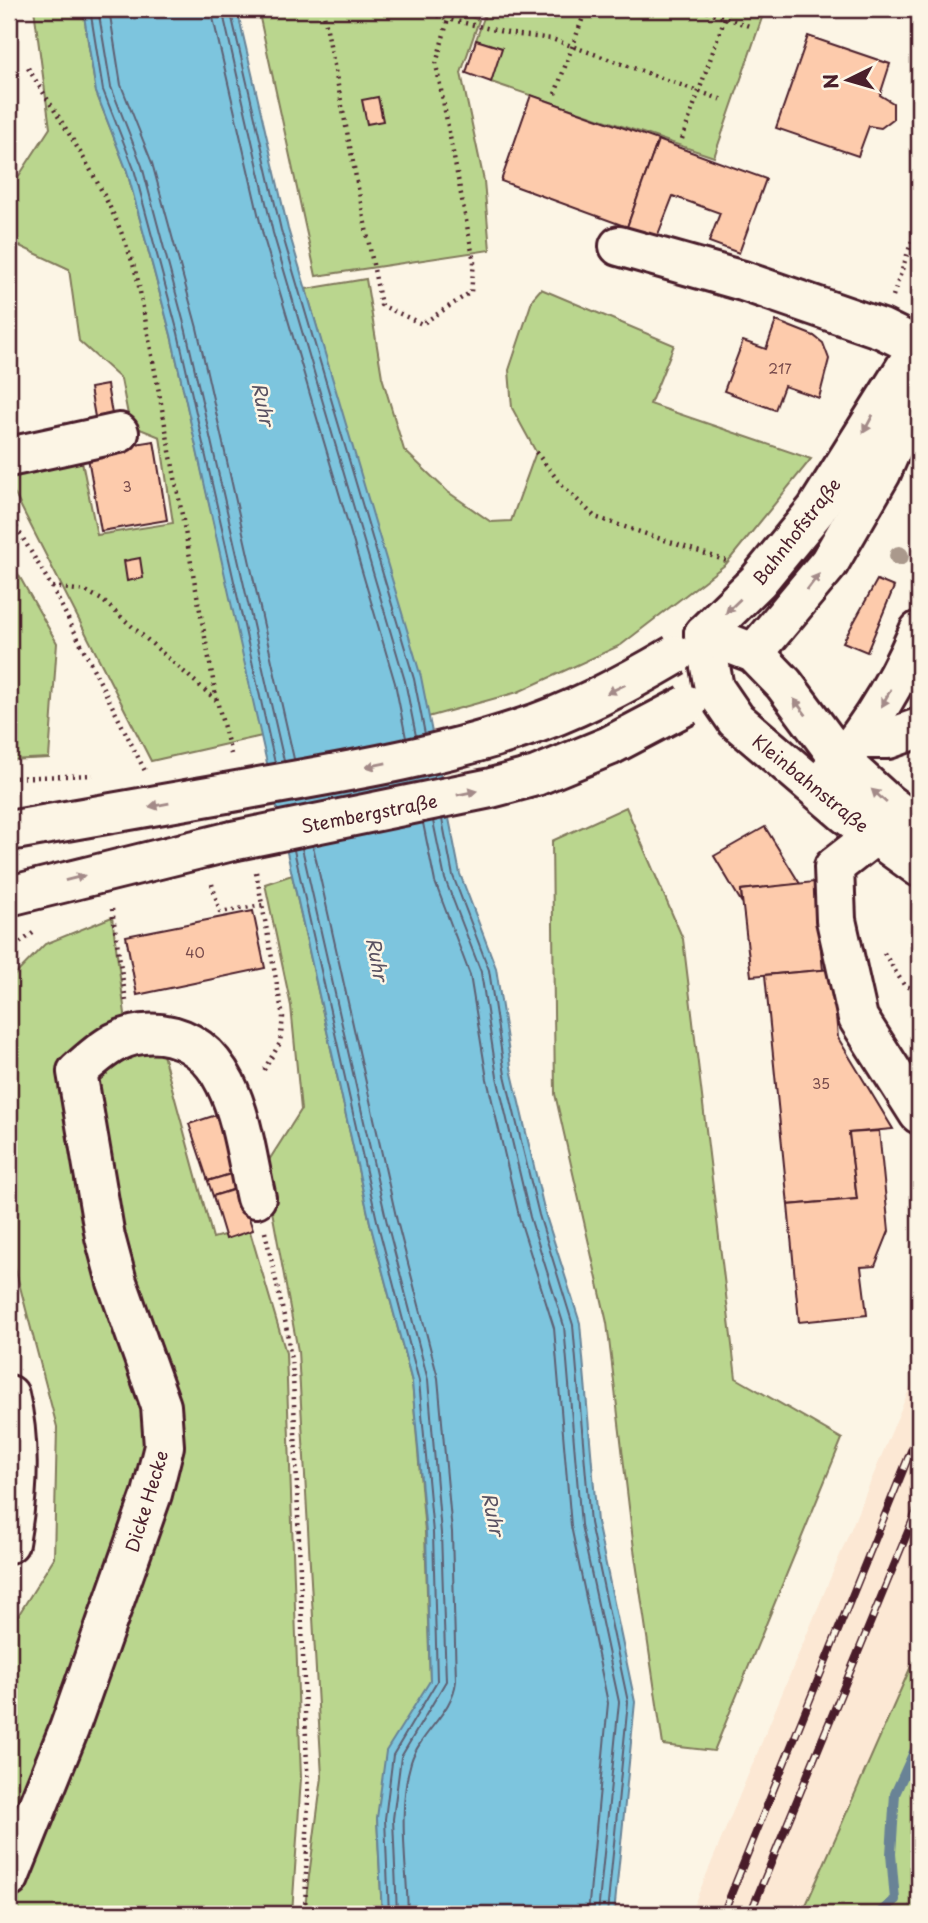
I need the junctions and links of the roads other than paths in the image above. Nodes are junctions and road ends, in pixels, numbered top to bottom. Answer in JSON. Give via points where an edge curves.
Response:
{"nodes":[{"id":1,"x":619,"y":246,"type":"dead end"},
{"id":2,"x":919,"y":346,"type":"edge"},
{"id":3,"x":119,"y":433,"type":"dead end"},
{"id":4,"x":9,"y":457,"type":"edge"},
{"id":5,"x":919,"y":631,"type":"edge"},
{"id":6,"x":689,"y":645,"type":"junction"},
{"id":7,"x":754,"y":653,"type":"junction"},
{"id":8,"x":701,"y":697,"type":"junction"},
{"id":9,"x":919,"y":728,"type":"edge"},
{"id":10,"x":839,"y":763,"type":"junction"},
{"id":11,"x":919,"y":827,"type":"edge"},
{"id":12,"x":9,"y":831,"type":"edge"},
{"id":13,"x":874,"y":835,"type":"junction"},
{"id":14,"x":919,"y":867,"type":"edge"},
{"id":15,"x":9,"y":896,"type":"edge"},
{"id":16,"x":919,"y":1114,"type":"edge"},
{"id":17,"x":256,"y":1198,"type":"road end"},
{"id":18,"x":9,"y":1395,"type":"edge"},
{"id":19,"x":9,"y":1543,"type":"edge"},
{"id":20,"x":9,"y":1878,"type":"edge"}],
"edges":[{"from":1,"to":2,"type":"main road","via":[[743,281]]},
{"from":2,"to":6,"type":"main road","name":"Bahnhofstraße","one_way":true,"via":[[816,510],[758,581]]},
{"from":7,"to":2,"type":"main road","name":"Bahnhofstraße","one_way":true,"via":[[829,562],[881,473],[904,420]]},
{"from":3,"to":4,"type":"main road"},
{"from":5,"to":10,"type":"main road","one_way":true,"via":[[883,704]]},
{"from":6,"to":7,"type":"main road","name":"Kleinbahnstraße"},
{"from":6,"to":8,"type":"main road"},
{"from":6,"to":12,"type":"main road","one_way":true,"bridge":true,"via":[[618,688],[516,730],[399,760]]},
{"from":7,"to":8,"type":"main road","name":"Bahnhofstraße"},
{"from":10,"to":7,"type":"main road","name":"Kleinbahnstraße","one_way":true,"via":[[783,684]]},
{"from":8,"to":10,"type":"main road","name":"Kleinbahnstraße","via":[[736,720]]},
{"from":15,"to":8,"type":"main road","name":"Stembergstraße","one_way":true,"bridge":true,"via":[[232,841],[536,776],[609,746]]},
{"from":9,"to":10,"type":"main road"},
{"from":11,"to":10,"type":"main road","name":"Kleinbahnstraße","one_way":true},
{"from":10,"to":13,"type":"main road","name":"Kleinbahnstraße"},
{"from":13,"to":14,"type":"main road","name":"Kleinbahnstraße"},
{"from":13,"to":16,"type":"main road","via":[[834,867],[836,920],[858,1018]]},
{"from":17,"to":20,"type":"main road","name":"Dicke Hecke","via":[[233,1100],[219,1070],[196,1048],[166,1035],[131,1035],[104,1046],[78,1072],[105,1237],[161,1406],[164,1446],[152,1494],[69,1729]]},
{"from":18,"to":19,"type":"main road","via":[[17,1483]]}]}
